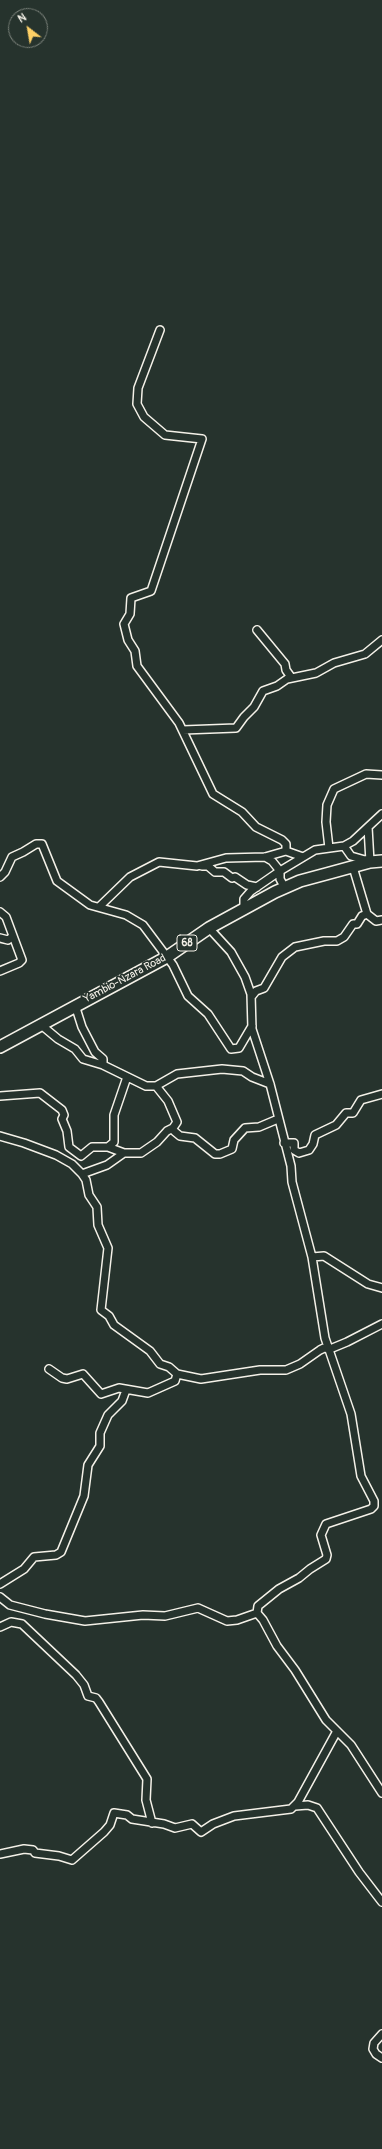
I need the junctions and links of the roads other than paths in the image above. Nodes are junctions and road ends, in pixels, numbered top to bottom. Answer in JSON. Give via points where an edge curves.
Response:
{"nodes":[{"id":1,"x":160,"y":330,"type":"dead end"},
{"id":2,"x":257,"y":630,"type":"dead end"},
{"id":3,"x":382,"y":640,"type":"edge"},
{"id":4,"x":291,"y":677,"type":"junction"},
{"id":5,"x":183,"y":730,"type":"junction"},
{"id":6,"x":382,"y":774,"type":"edge"},
{"id":7,"x":382,"y":814,"type":"edge"},
{"id":8,"x":368,"y":827,"type":"junction"},
{"id":9,"x":344,"y":846,"type":"junction"},
{"id":10,"x":329,"y":848,"type":"junction"},
{"id":11,"x":286,"y":851,"type":"junction"},
{"id":12,"x":265,"y":857,"type":"junction"},
{"id":13,"x":303,"y":857,"type":"junction"},
{"id":14,"x":370,"y":861,"type":"junction"},
{"id":15,"x":382,"y":861,"type":"edge"},
{"id":16,"x":196,"y":866,"type":"junction"},
{"id":17,"x":353,"y":867,"type":"junction"},
{"id":18,"x":280,"y":871,"type":"junction"},
{"id":19,"x":0,"y":877,"type":"edge"},
{"id":20,"x":258,"y":887,"type":"junction"},
{"id":21,"x":285,"y":888,"type":"junction"},
{"id":22,"x":269,"y":896,"type":"junction"},
{"id":23,"x":99,"y":907,"type":"junction"},
{"id":24,"x":244,"y":909,"type":"junction"},
{"id":25,"x":0,"y":912,"type":"edge"},
{"id":26,"x":367,"y":914,"type":"junction"},
{"id":27,"x":382,"y":920,"type":"edge"},
{"id":28,"x":208,"y":928,"type":"junction"},
{"id":29,"x":12,"y":937,"type":"junction"},
{"id":30,"x":0,"y":938,"type":"edge"},
{"id":31,"x":167,"y":957,"type":"junction"},
{"id":32,"x":0,"y":971,"type":"edge"},
{"id":33,"x":252,"y":996,"type":"junction"},
{"id":34,"x":75,"y":1005,"type":"junction"},
{"id":35,"x":40,"y":1024,"type":"junction"},
{"id":36,"x":252,"y":1026,"type":"junction"},
{"id":37,"x":0,"y":1047,"type":"edge"},
{"id":38,"x":103,"y":1065,"type":"junction"},
{"id":39,"x":127,"y":1077,"type":"junction"},
{"id":40,"x":270,"y":1084,"type":"junction"},
{"id":41,"x":156,"y":1086,"type":"junction"},
{"id":42,"x":382,"y":1094,"type":"edge"},
{"id":43,"x":0,"y":1096,"type":"edge"},
{"id":44,"x":278,"y":1119,"type":"junction"},
{"id":45,"x":173,"y":1128,"type":"junction"},
{"id":46,"x":0,"y":1136,"type":"edge"},
{"id":47,"x":284,"y":1143,"type":"junction"},
{"id":48,"x":108,"y":1146,"type":"junction"},
{"id":49,"x":124,"y":1153,"type":"junction"},
{"id":50,"x":82,"y":1174,"type":"junction"},
{"id":51,"x":312,"y":1257,"type":"junction"},
{"id":52,"x":382,"y":1288,"type":"edge"},
{"id":53,"x":382,"y":1324,"type":"edge"},
{"id":54,"x":327,"y":1348,"type":"junction"},
{"id":55,"x":49,"y":1369,"type":"dead end"},
{"id":56,"x":177,"y":1374,"type":"junction"},
{"id":57,"x":126,"y":1390,"type":"junction"},
{"id":58,"x":0,"y":1584,"type":"edge"},
{"id":59,"x":0,"y":1597,"type":"edge"},
{"id":60,"x":257,"y":1613,"type":"junction"},
{"id":61,"x":0,"y":1627,"type":"edge"},
{"id":62,"x":337,"y":1731,"type":"junction"},
{"id":63,"x":382,"y":1793,"type":"edge"},
{"id":64,"x":295,"y":1806,"type":"junction"},
{"id":65,"x":152,"y":1823,"type":"junction"},
{"id":66,"x":0,"y":1854,"type":"edge"},
{"id":67,"x":382,"y":1902,"type":"edge"},
{"id":68,"x":382,"y":2034,"type":"edge"},
{"id":69,"x":382,"y":2058,"type":"edge"}],
"edges":[{"from":1,"to":5,"type":"street","via":[[138,388],[137,404],[144,417],[165,435],[202,439],[151,591],[131,598],[130,614],[124,624],[128,640],[135,651],[137,666]]},
{"from":2,"to":4,"type":"street","via":[[285,664]]},
{"from":3,"to":4,"type":"street","via":[[365,654],[334,663],[321,671]]},
{"from":4,"to":5,"type":"street","via":[[263,691],[254,707],[236,728]]},
{"from":5,"to":11,"type":"street","via":[[214,794],[242,812],[256,827],[282,840],[286,844]]},
{"from":6,"to":10,"type":"street","via":[[366,774],[334,789],[326,805]]},
{"from":7,"to":8,"type":"street"},
{"from":8,"to":9,"type":"street","via":[[354,841]]},
{"from":8,"to":14,"type":"street"},
{"from":9,"to":10,"type":"street"},
{"from":9,"to":14,"type":"street","via":[[351,856]]},
{"from":10,"to":13,"type":"street","via":[[315,850]]},
{"from":11,"to":12,"type":"street"},
{"from":11,"to":13,"type":"street"},
{"from":12,"to":16,"type":"street","via":[[226,858]]},
{"from":12,"to":18,"type":"street","via":[[272,860]]},
{"from":13,"to":18,"type":"street"},
{"from":14,"to":15,"type":"main road","name":"Yambio-Nzara Road","number":"68"},
{"from":14,"to":17,"type":"main road","name":"Yambio-Nzara Road","number":"68"},
{"from":16,"to":20,"type":"street","via":[[208,866],[215,872],[224,872],[247,885]]},
{"from":16,"to":23,"type":"street","via":[[159,862],[130,877]]},
{"from":17,"to":21,"type":"main road","name":"Yambio-Nzara Road","number":"68"},
{"from":17,"to":26,"type":"street"},
{"from":18,"to":20,"type":"street"},
{"from":18,"to":21,"type":"street","via":[[280,879]]},
{"from":19,"to":23,"type":"street","via":[[12,857],[36,844],[42,844],[57,881],[90,905]]},
{"from":20,"to":22,"type":"street"},
{"from":20,"to":24,"type":"street","via":[[244,899]]},
{"from":21,"to":22,"type":"main road","name":"Yambio-Nzara Road","number":"68"},
{"from":22,"to":24,"type":"main road","name":"Yambio-Nzara Road","number":"68"},
{"from":23,"to":31,"type":"street","via":[[126,915],[143,925]]},
{"from":24,"to":28,"type":"main road","name":"Yambio-Nzara Road","number":"68"},
{"from":25,"to":29,"type":"street","via":[[6,917]]},
{"from":26,"to":27,"type":"street","via":[[376,921]]},
{"from":26,"to":33,"type":"street","via":[[362,916],[357,924],[352,924],[344,937],[338,941],[295,946],[282,957],[264,988]]},
{"from":28,"to":31,"type":"main road","name":"Yambio-Nzara Road","number":"68"},
{"from":28,"to":33,"type":"street","via":[[231,952]]},
{"from":29,"to":30,"type":"street","via":[[8,940]]},
{"from":29,"to":32,"type":"street","via":[[22,960]]},
{"from":31,"to":34,"type":"main road","name":"Yambio-Nzara Road","number":"68"},
{"from":31,"to":36,"type":"street","via":[[188,996],[208,1014],[231,1049],[239,1048]]},
{"from":33,"to":36,"type":"street"},
{"from":34,"to":35,"type":"main road","name":"Yambio-Nzara Road","number":"68"},
{"from":34,"to":38,"type":"street","via":[[82,1027],[95,1052],[103,1059]]},
{"from":35,"to":37,"type":"main road","name":"Yambio-Nzara Road","number":"68"},
{"from":35,"to":38,"type":"street","via":[[58,1040],[75,1049],[83,1059]]},
{"from":36,"to":40,"type":"street"},
{"from":38,"to":39,"type":"street"},
{"from":39,"to":41,"type":"street","via":[[146,1086]]},
{"from":39,"to":48,"type":"street","via":[[114,1114],[114,1142]]},
{"from":40,"to":41,"type":"street","via":[[243,1071],[222,1069],[177,1074]]},
{"from":40,"to":44,"type":"street"},
{"from":41,"to":45,"type":"street","via":[[168,1101],[176,1122]]},
{"from":42,"to":47,"type":"street","via":[[361,1100],[353,1113],[346,1113],[336,1126],[315,1135],[309,1150],[299,1153],[294,1150],[294,1143]]},
{"from":43,"to":48,"type":"street","via":[[40,1093],[62,1110],[69,1147],[80,1156],[92,1147]]},
{"from":44,"to":45,"type":"street","via":[[259,1127],[245,1128],[234,1140],[232,1149],[220,1154],[215,1154],[195,1138],[180,1136]]},
{"from":44,"to":47,"type":"street"},
{"from":45,"to":49,"type":"street","via":[[141,1153]]},
{"from":46,"to":50,"type":"street","via":[[56,1155],[72,1164]]},
{"from":47,"to":51,"type":"street"},
{"from":48,"to":49,"type":"street"},
{"from":49,"to":50,"type":"street","via":[[107,1165]]},
{"from":50,"to":56,"type":"street","via":[[97,1207],[98,1225],[108,1248],[101,1310],[109,1316],[114,1325],[150,1351],[160,1364],[169,1366]]},
{"from":51,"to":52,"type":"street","via":[[324,1256],[368,1284]]},
{"from":51,"to":54,"type":"street"},
{"from":53,"to":54,"type":"street","via":[[347,1342]]},
{"from":54,"to":56,"type":"street","via":[[286,1370],[260,1370],[201,1378]]},
{"from":54,"to":60,"type":"street","via":[[335,1364],[336,1375],[351,1414],[360,1473],[373,1497],[374,1506],[326,1524],[321,1535],[326,1559],[279,1589],[258,1606]]},
{"from":55,"to":57,"type":"street","via":[[67,1379],[82,1374],[101,1394],[119,1388]]},
{"from":56,"to":57,"type":"street","via":[[175,1381],[148,1393]]},
{"from":57,"to":58,"type":"street","via":[[122,1401],[108,1415],[100,1433],[100,1446],[88,1465],[84,1496],[61,1552],[56,1555],[34,1557],[24,1569]]},
{"from":59,"to":60,"type":"street","via":[[10,1605],[85,1621],[144,1615],[165,1616],[198,1608],[227,1621]]},
{"from":60,"to":62,"type":"street","via":[[326,1720]]},
{"from":61,"to":65,"type":"street","via":[[12,1622],[22,1624],[76,1675],[88,1696],[96,1698],[147,1779],[146,1800]]},
{"from":62,"to":63,"type":"street","via":[[351,1746]]},
{"from":62,"to":64,"type":"street"},
{"from":64,"to":65,"type":"street","via":[[287,1810],[234,1816],[201,1832],[192,1824],[175,1828]]},
{"from":64,"to":67,"type":"street","via":[[308,1805],[317,1808]]},
{"from":65,"to":66,"type":"street","via":[[132,1819],[127,1815],[114,1814],[104,1832],[72,1860],[28,1850]]},
{"from":68,"to":69,"type":"street","via":[[374,2043],[373,2049]]}]}
